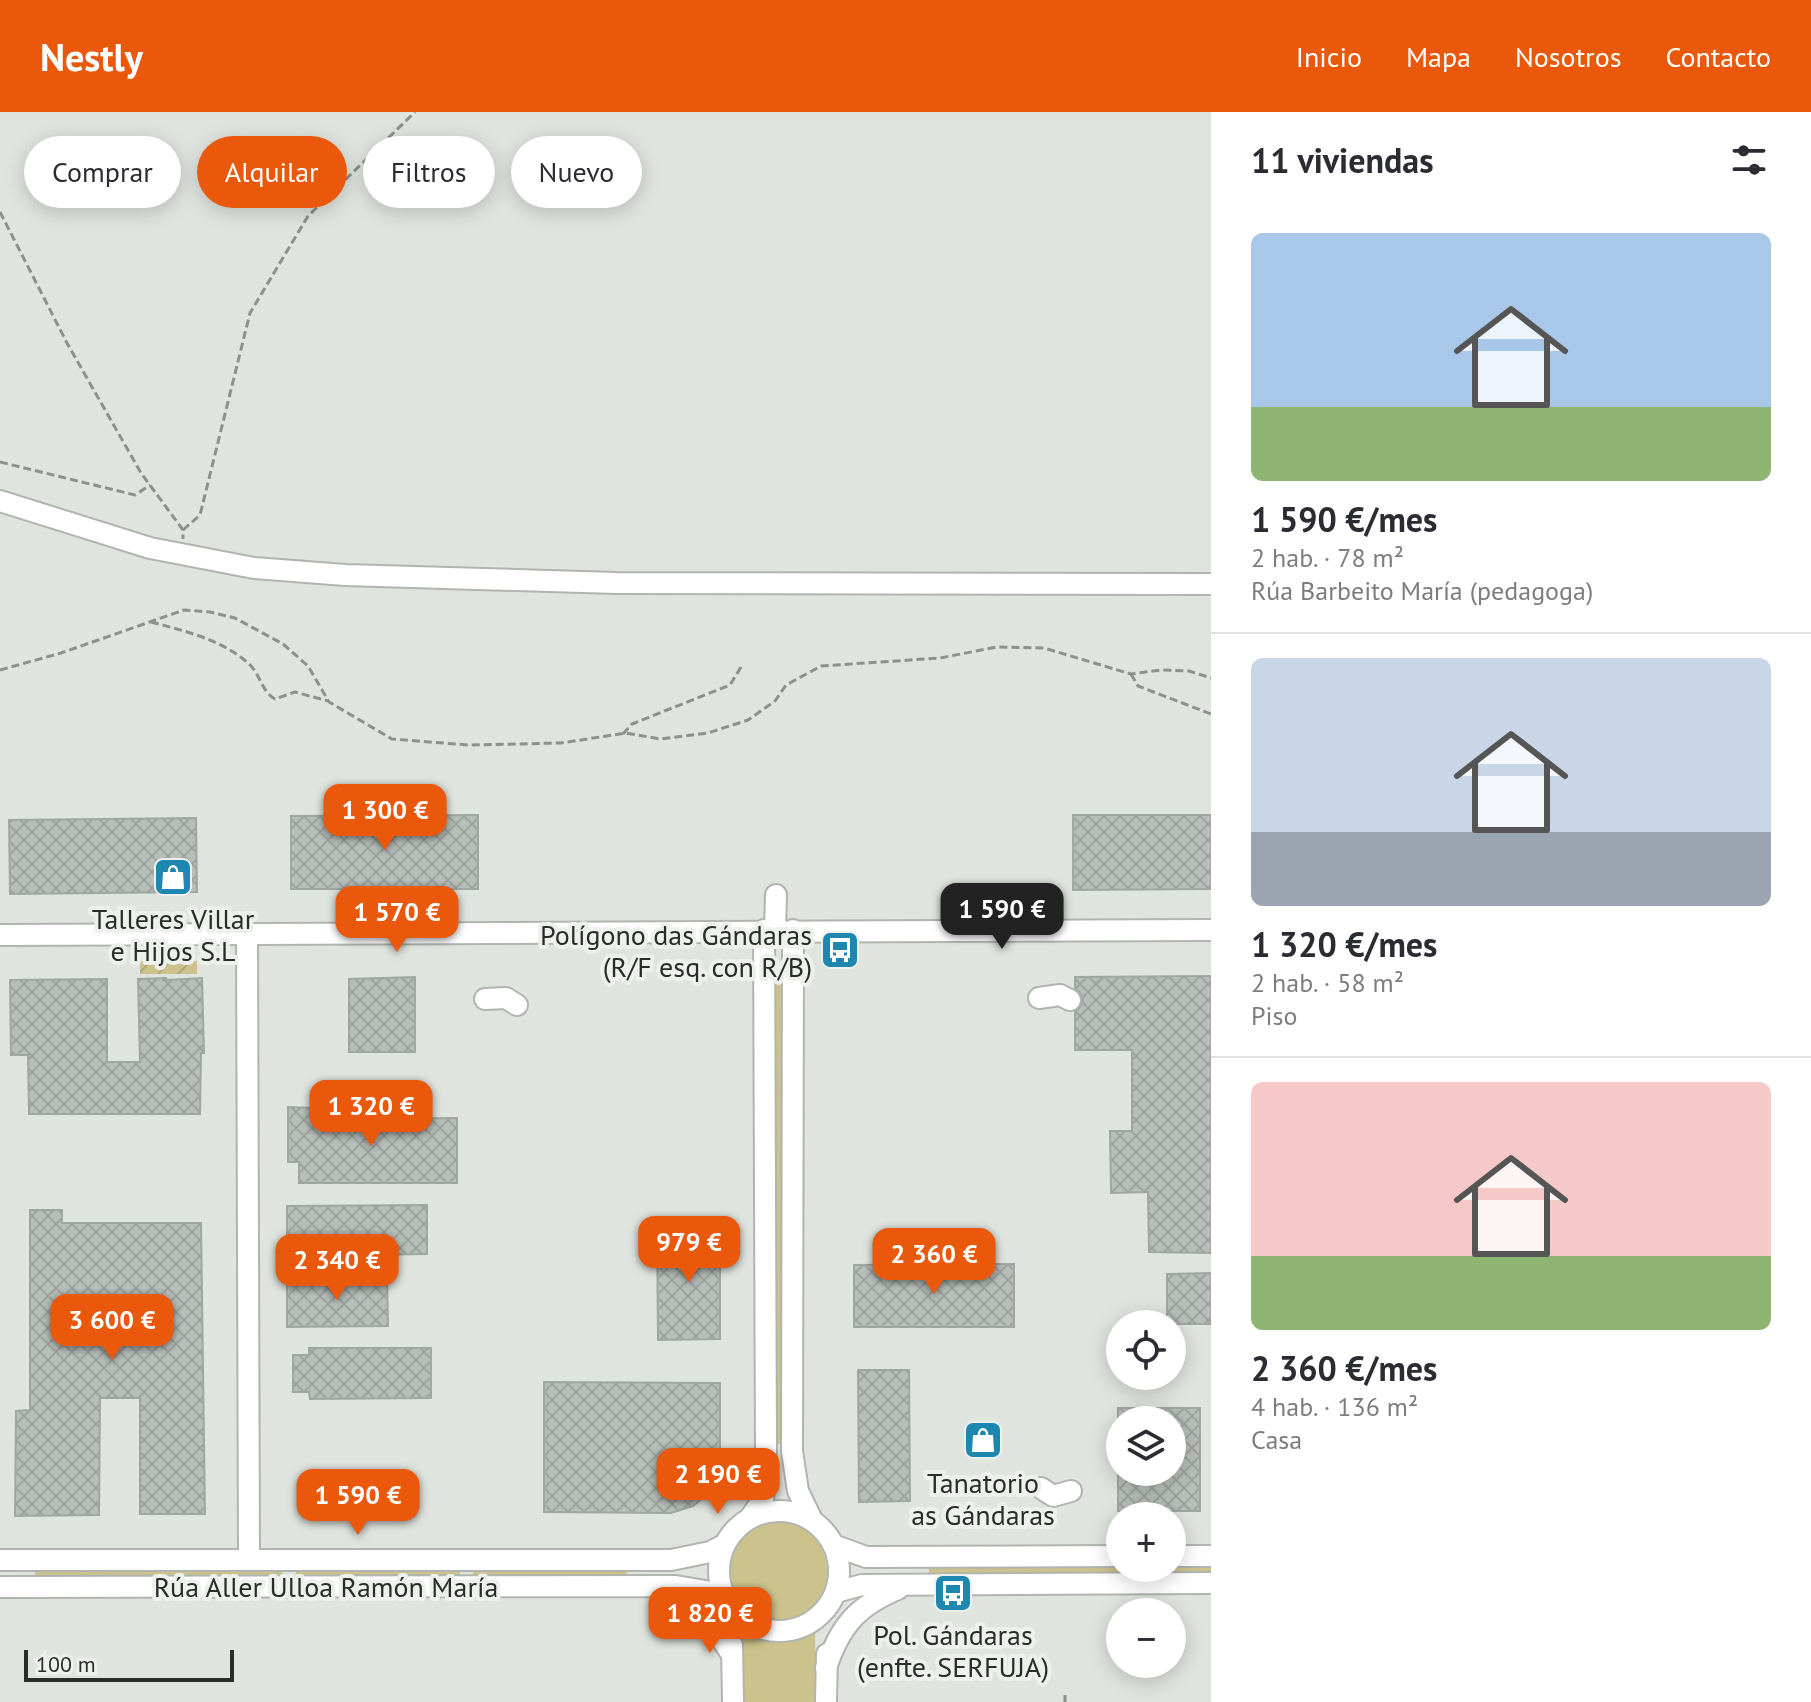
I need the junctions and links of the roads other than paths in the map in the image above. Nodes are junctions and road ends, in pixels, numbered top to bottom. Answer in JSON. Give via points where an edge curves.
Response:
{"nodes":[{"id":1,"x":0,"y":501,"type":"edge"},
{"id":2,"x":1211,"y":584,"type":"edge"},
{"id":3,"x":776,"y":895,"type":"dead end"},
{"id":4,"x":777,"y":930,"type":"junction"},
{"id":5,"x":1211,"y":930,"type":"edge"},
{"id":6,"x":247,"y":932,"type":"junction"},
{"id":7,"x":0,"y":935,"type":"edge"},
{"id":8,"x":1039,"y":998,"type":"dead end"},
{"id":9,"x":485,"y":999,"type":"dead end"},
{"id":10,"x":1070,"y":1000,"type":"dead end"},
{"id":11,"x":517,"y":1005,"type":"dead end"},
{"id":12,"x":1041,"y":1488,"type":"dead end"},
{"id":13,"x":1071,"y":1491,"type":"dead end"},
{"id":14,"x":750,"y":1518,"type":"junction"},
{"id":15,"x":812,"y":1520,"type":"junction"},
{"id":16,"x":724,"y":1545,"type":"junction"},
{"id":17,"x":833,"y":1545,"type":"junction"},
{"id":18,"x":1106,"y":1556,"type":"edge"},
{"id":19,"x":1186,"y":1556,"type":"edge"},
{"id":20,"x":1211,"y":1556,"type":"edge"},
{"id":21,"x":249,"y":1559,"type":"junction"},
{"id":22,"x":0,"y":1560,"type":"edge"},
{"id":23,"x":1211,"y":1583,"type":"edge"},
{"id":24,"x":910,"y":1585,"type":"junction"},
{"id":25,"x":652,"y":1586,"type":"junction"},
{"id":26,"x":0,"y":1587,"type":"edge"},
{"id":27,"x":833,"y":1596,"type":"junction"},
{"id":28,"x":730,"y":1605,"type":"junction"},
{"id":29,"x":732,"y":1655,"type":"junction"},
{"id":30,"x":826,"y":1668,"type":"junction"},
{"id":31,"x":733,"y":1702,"type":"edge"},
{"id":32,"x":826,"y":1702,"type":"edge"}],
"edges":[{"from":1,"to":2,"type":"street","via":[[150,548],[254,568],[345,575],[616,583]]},
{"from":3,"to":4,"type":"street"},
{"from":4,"to":5,"type":"street"},
{"from":4,"to":6,"type":"street"},
{"from":4,"to":14,"type":"street","via":[[766,1450],[763,1499]]},
{"from":4,"to":15,"type":"street","via":[[792,1451],[798,1491]]},
{"from":6,"to":7,"type":"street"},
{"from":6,"to":21,"type":"street"},
{"from":8,"to":10,"type":"street","via":[[1060,995]]},
{"from":9,"to":11,"type":"street","via":[[506,998]]},
{"from":12,"to":13,"type":"street","via":[[1053,1496]]},
{"from":14,"to":15,"type":"street","via":[[788,1511]]},
{"from":14,"to":16,"type":"street","name":"Rúa Aller Ulloa Ramón María"},
{"from":15,"to":17,"type":"street"},
{"from":16,"to":21,"type":"street","name":"Rúa Aller Ulloa Ramón María","via":[[671,1560]]},
{"from":16,"to":28,"type":"street","via":[[720,1584]]},
{"from":17,"to":18,"type":"street","via":[[866,1557]]},
{"from":17,"to":27,"type":"street","via":[[839,1568]]},
{"from":19,"to":20,"type":"street"},
{"from":21,"to":22,"type":"street","name":"Rúa Aller Ulloa Ramón María"},
{"from":23,"to":24,"type":"street","name":"Rúa Aller Ulloa Ramón María"},
{"from":24,"to":27,"type":"street","name":"Rúa Aller Ulloa Ramón María","via":[[862,1585]]},
{"from":24,"to":30,"type":"street","via":[[875,1599],[851,1619]]},
{"from":25,"to":26,"type":"street","name":"Rúa Aller Ulloa Ramón María"},
{"from":25,"to":28,"type":"street","name":"Rúa Aller Ulloa Ramón María","via":[[696,1588]]},
{"from":25,"to":29,"type":"street","name":"Rúa Aller Ulloa Ramón María","via":[[681,1598],[705,1617]]},
{"from":27,"to":28,"type":"street","name":"Rúa Aller Ulloa Ramón María","via":[[811,1622],[784,1631],[755,1626]]},
{"from":27,"to":30,"type":"street"},
{"from":28,"to":29,"type":"street"},
{"from":29,"to":31,"type":"street"},
{"from":30,"to":32,"type":"street"}]}
